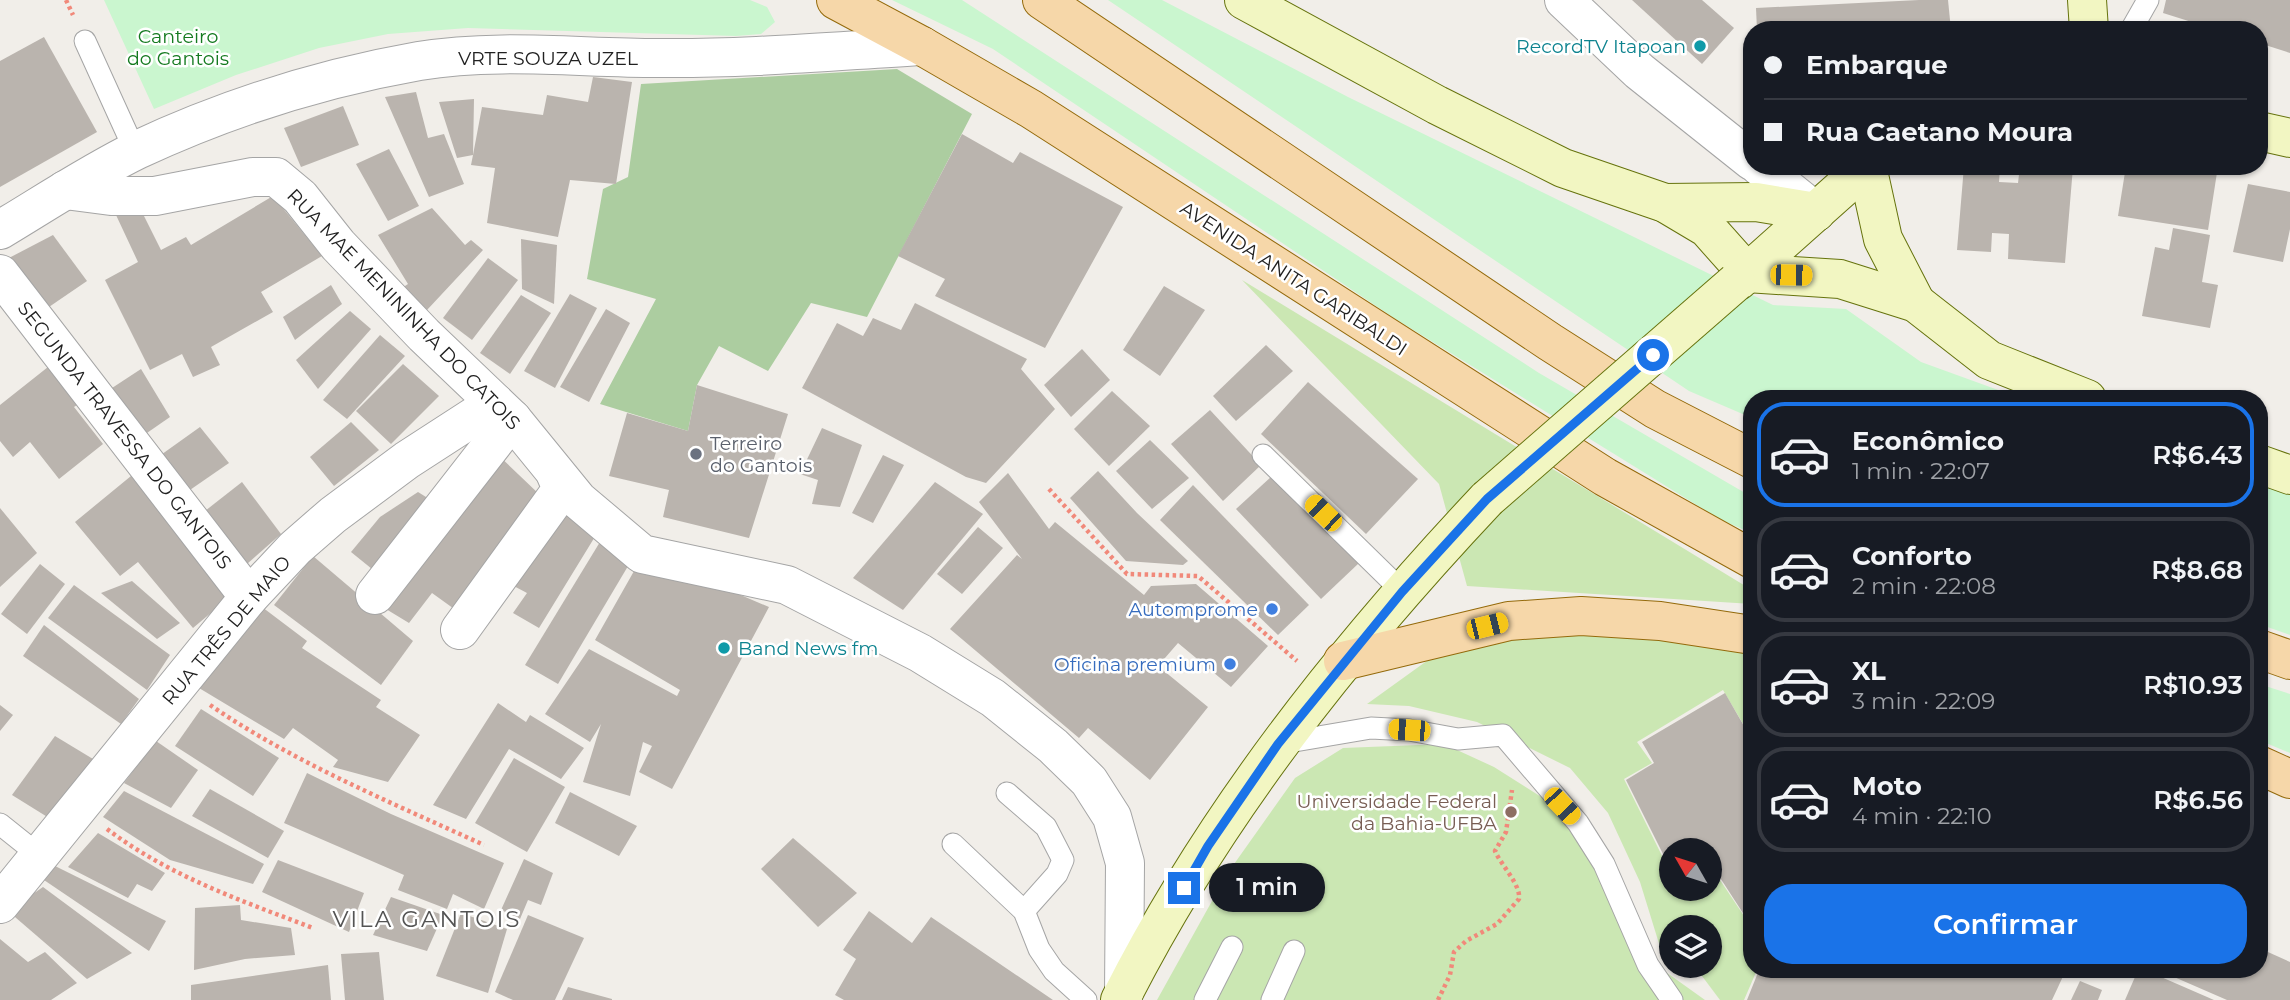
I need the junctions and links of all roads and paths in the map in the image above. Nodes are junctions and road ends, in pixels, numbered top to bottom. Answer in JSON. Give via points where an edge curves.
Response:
{"nodes":[{"id":1,"x":836,"y":0,"type":"edge"},
{"id":2,"x":1042,"y":0,"type":"edge"},
{"id":3,"x":1244,"y":0,"type":"edge"},
{"id":4,"x":1564,"y":0,"type":"edge"},
{"id":5,"x":2087,"y":0,"type":"edge"},
{"id":6,"x":2148,"y":0,"type":"edge"},
{"id":7,"x":2088,"y":21,"type":"edge"},
{"id":8,"x":2136,"y":21,"type":"edge"},
{"id":9,"x":85,"y":41,"type":"dead end"},
{"id":10,"x":922,"y":46,"type":"junction"},
{"id":11,"x":2268,"y":133,"type":"edge"},
{"id":12,"x":2290,"y":138,"type":"edge"},
{"id":13,"x":135,"y":151,"type":"junction"},
{"id":14,"x":1743,"y":154,"type":"edge"},
{"id":15,"x":1770,"y":175,"type":"edge"},
{"id":16,"x":1857,"y":175,"type":"edge"},
{"id":17,"x":1869,"y":175,"type":"edge"},
{"id":18,"x":65,"y":190,"type":"junction"},
{"id":19,"x":1665,"y":203,"type":"junction"},
{"id":20,"x":1816,"y":212,"type":"junction"},
{"id":21,"x":0,"y":230,"type":"edge"},
{"id":22,"x":0,"y":274,"type":"edge"},
{"id":23,"x":1741,"y":278,"type":"junction"},
{"id":24,"x":1916,"y":303,"type":"junction"},
{"id":25,"x":2064,"y":390,"type":"edge"},
{"id":26,"x":503,"y":411,"type":"junction"},
{"id":27,"x":1743,"y":454,"type":"edge"},
{"id":28,"x":1263,"y":455,"type":"dead end"},
{"id":29,"x":2268,"y":467,"type":"edge"},
{"id":30,"x":556,"y":475,"type":"junction"},
{"id":31,"x":2290,"y":475,"type":"edge"},
{"id":32,"x":1049,"y":489,"type":"dead end"},
{"id":33,"x":1743,"y":554,"type":"edge"},
{"id":34,"x":1402,"y":592,"type":"junction"},
{"id":35,"x":375,"y":595,"type":"dead end"},
{"id":36,"x":249,"y":597,"type":"junction"},
{"id":37,"x":460,"y":630,"type":"dead end"},
{"id":38,"x":1743,"y":634,"type":"edge"},
{"id":39,"x":2268,"y":652,"type":"edge"},
{"id":40,"x":2290,"y":660,"type":"edge"},
{"id":41,"x":1334,"y":673,"type":"junction"},
{"id":42,"x":181,"y":684,"type":"junction"},
{"id":43,"x":1278,"y":744,"type":"junction"},
{"id":44,"x":2268,"y":769,"type":"edge"},
{"id":45,"x":2290,"y":779,"type":"edge"},
{"id":46,"x":1007,"y":793,"type":"dead end"},
{"id":47,"x":1509,"y":804,"type":"dead end"},
{"id":48,"x":80,"y":809,"type":"junction"},
{"id":49,"x":0,"y":824,"type":"edge"},
{"id":50,"x":953,"y":844,"type":"dead end"},
{"id":51,"x":484,"y":845,"type":"dead end"},
{"id":52,"x":40,"y":856,"type":"junction"},
{"id":53,"x":0,"y":904,"type":"edge"},
{"id":54,"x":1024,"y":911,"type":"junction"},
{"id":55,"x":313,"y":929,"type":"dead end"},
{"id":56,"x":1232,"y":947,"type":"dead end"},
{"id":57,"x":1294,"y":951,"type":"dead end"},
{"id":58,"x":1122,"y":996,"type":"edge"},
{"id":59,"x":1086,"y":1000,"type":"edge"},
{"id":60,"x":1205,"y":1000,"type":"edge"},
{"id":61,"x":1272,"y":1000,"type":"edge"},
{"id":62,"x":1438,"y":1000,"type":"edge"},
{"id":63,"x":1672,"y":1000,"type":"edge"}],
"edges":[{"from":1,"to":10,"type":"main road","name":"AVENIDA ANITA GARIBALDI"},
{"from":2,"to":27,"type":"main road","via":[[1550,342],[1656,409]]},
{"from":3,"to":19,"type":"street","via":[[1563,168]]},
{"from":4,"to":14,"type":"street","via":[[1640,71]]},
{"from":5,"to":7,"type":"street"},
{"from":6,"to":8,"type":"lane"},
{"from":9,"to":13,"type":"lane"},
{"from":10,"to":13,"type":"street","name":"VRTE SOUZA UZEL","via":[[712,58],[494,55],[422,61],[279,94]]},
{"from":10,"to":33,"type":"main road","name":"AVENIDA ANITA GARIBALDI","via":[[1031,109],[1605,477]]},
{"from":11,"to":12,"type":"street"},
{"from":13,"to":18,"type":"street","name":"VRTE SOUZA UZEL"},
{"from":15,"to":20,"type":"street"},
{"from":16,"to":20,"type":"street"},
{"from":17,"to":24,"type":"street","via":[[1883,239]]},
{"from":18,"to":21,"type":"street","name":"VRTE SOUZA UZEL"},
{"from":18,"to":26,"type":"street","name":"RUA MAE MENININHA DO CATOIS","via":[[155,196],[253,177],[276,177]]},
{"from":19,"to":20,"type":"street","via":[[1756,202]]},
{"from":19,"to":23,"type":"street","via":[[1707,228]]},
{"from":20,"to":23,"type":"street"},
{"from":22,"to":36,"type":"street","name":"SEGUNDA TRAVESSA DO GANTOIS"},
{"from":23,"to":24,"type":"street","via":[[1840,279]]},
{"from":23,"to":34,"type":"street","bridge":true,"via":[[1487,499]]},
{"from":24,"to":25,"type":"street","via":[[1989,360]]},
{"from":26,"to":30,"type":"street","name":"RUA MAE MENININHA DO CATOIS"},
{"from":26,"to":35,"type":"street"},
{"from":26,"to":36,"type":"street","name":"RUA TRÊS DE MAIO","via":[[407,460],[333,515]]},
{"from":28,"to":34,"type":"lane"},
{"from":29,"to":31,"type":"street"},
{"from":30,"to":37,"type":"street","via":[[562,489]]},
{"from":30,"to":58,"type":"street","name":"RUA MAE MENININHA DO CATOIS","via":[[578,500],[642,554],[787,585],[920,653],[993,698],[1053,746],[1090,781],[1112,817],[1125,863]]},
{"from":32,"to":41,"type":"path","via":[[1127,574],[1198,576]]},
{"from":34,"to":41,"type":"street"},
{"from":36,"to":42,"type":"street","name":"RUA TRÊS DE MAIO"},
{"from":38,"to":41,"type":"main road","via":[[1660,621],[1581,616],[1509,621]]},
{"from":39,"to":40,"type":"main road"},
{"from":41,"to":43,"type":"street"},
{"from":42,"to":48,"type":"street","name":"RUA TRÊS DE MAIO"},
{"from":42,"to":51,"type":"path","via":[[260,739]]},
{"from":43,"to":58,"type":"street","via":[[1208,846]]},
{"from":43,"to":63,"type":"lane","via":[[1371,728],[1458,739],[1503,735],[1578,823],[1604,864],[1648,965]]},
{"from":44,"to":45,"type":"main road"},
{"from":46,"to":54,"type":"lane","via":[[1046,827],[1063,860],[1057,874]]},
{"from":47,"to":62,"type":"path","via":[[1506,832],[1495,851],[1520,899],[1497,924],[1454,952]]},
{"from":48,"to":52,"type":"street","name":"RUA TRÊS DE MAIO"},
{"from":48,"to":55,"type":"path","via":[[138,852],[202,885]]},
{"from":49,"to":52,"type":"lane"},
{"from":50,"to":54,"type":"lane"},
{"from":52,"to":53,"type":"street","name":"RUA TRÊS DE MAIO"},
{"from":54,"to":59,"type":"lane","via":[[1039,949],[1054,971]]},
{"from":56,"to":60,"type":"lane"},
{"from":57,"to":61,"type":"lane"}]}
